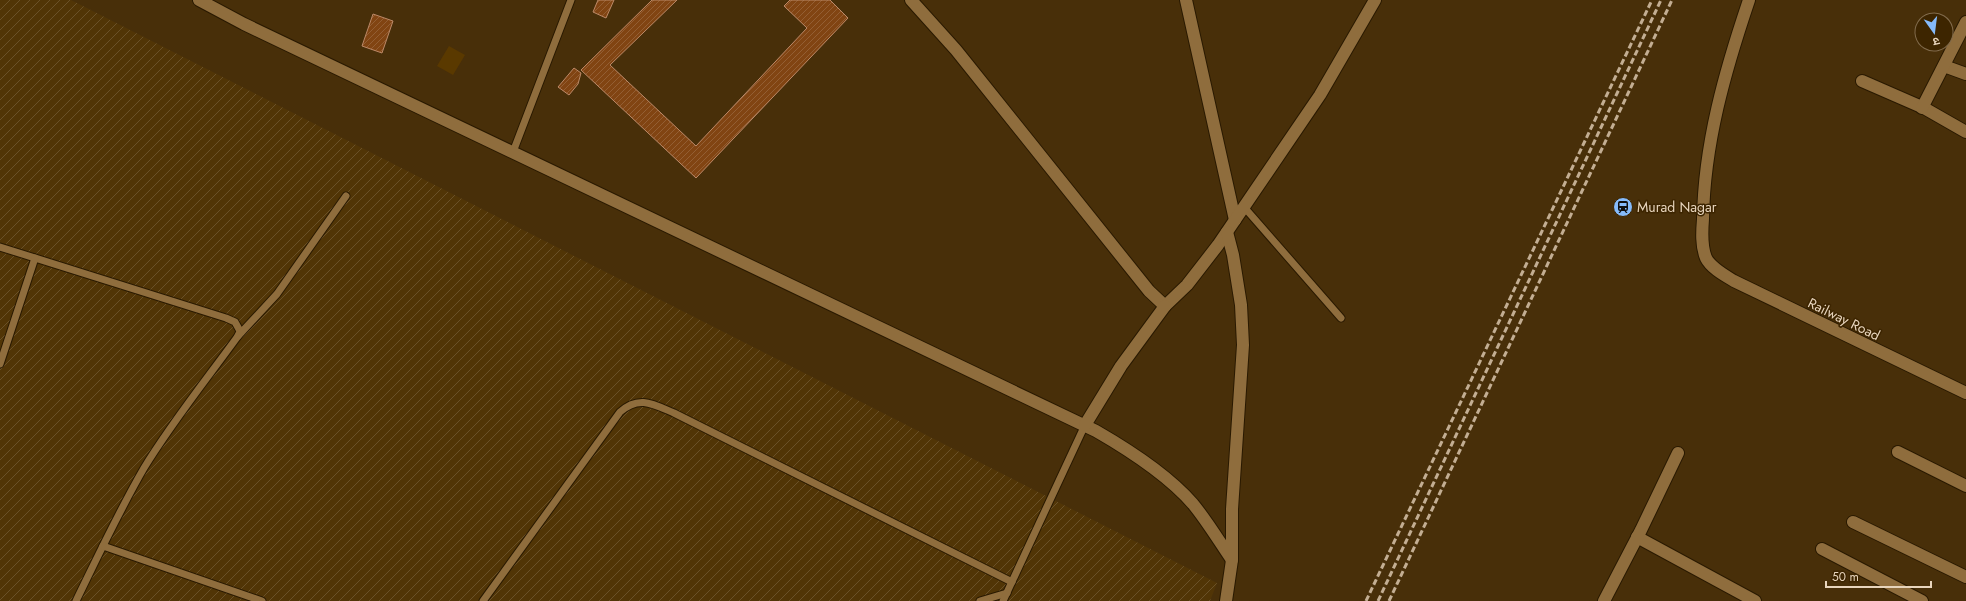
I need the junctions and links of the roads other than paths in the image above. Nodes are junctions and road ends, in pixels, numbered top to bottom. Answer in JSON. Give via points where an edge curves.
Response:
{"nodes":[{"id":1,"x":199,"y":0,"type":"edge"},
{"id":2,"x":571,"y":0,"type":"edge"},
{"id":3,"x":911,"y":0,"type":"edge"},
{"id":4,"x":1186,"y":0,"type":"edge"},
{"id":5,"x":1375,"y":0,"type":"edge"},
{"id":6,"x":1749,"y":0,"type":"edge"},
{"id":7,"x":1966,"y":22,"type":"edge"},
{"id":8,"x":1944,"y":66,"type":"junction"},
{"id":9,"x":1966,"y":74,"type":"edge"},
{"id":10,"x":1862,"y":81,"type":"dead end"},
{"id":11,"x":1922,"y":108,"type":"junction"},
{"id":12,"x":1966,"y":132,"type":"edge"},
{"id":13,"x":513,"y":152,"type":"junction"},
{"id":14,"x":346,"y":196,"type":"dead end"},
{"id":15,"x":1244,"y":207,"type":"junction"},
{"id":16,"x":1235,"y":220,"type":"junction"},
{"id":17,"x":1227,"y":232,"type":"junction"},
{"id":18,"x":0,"y":247,"type":"edge"},
{"id":19,"x":35,"y":258,"type":"junction"},
{"id":20,"x":1165,"y":306,"type":"junction"},
{"id":21,"x":1340,"y":318,"type":"dead end"},
{"id":22,"x":238,"y":336,"type":"junction"},
{"id":23,"x":0,"y":364,"type":"edge"},
{"id":24,"x":1966,"y":393,"type":"edge"},
{"id":25,"x":1085,"y":425,"type":"junction"},
{"id":26,"x":1898,"y":452,"type":"dead end"},
{"id":27,"x":1678,"y":454,"type":"dead end"},
{"id":28,"x":1966,"y":486,"type":"edge"},
{"id":29,"x":1853,"y":522,"type":"dead end"},
{"id":30,"x":1637,"y":537,"type":"junction"},
{"id":31,"x":103,"y":546,"type":"junction"},
{"id":32,"x":1822,"y":549,"type":"dead end"},
{"id":33,"x":1232,"y":560,"type":"junction"},
{"id":34,"x":1966,"y":577,"type":"edge"},
{"id":35,"x":1012,"y":582,"type":"junction"},
{"id":36,"x":1007,"y":593,"type":"junction"},
{"id":37,"x":76,"y":601,"type":"edge"},
{"id":38,"x":262,"y":601,"type":"edge"},
{"id":39,"x":483,"y":601,"type":"edge"},
{"id":40,"x":980,"y":601,"type":"edge"},
{"id":41,"x":1003,"y":601,"type":"edge"},
{"id":42,"x":1226,"y":601,"type":"edge"},
{"id":43,"x":1604,"y":601,"type":"edge"},
{"id":44,"x":1755,"y":601,"type":"edge"},
{"id":45,"x":1922,"y":601,"type":"edge"}],
"edges":[{"from":1,"to":13,"type":"street"},
{"from":2,"to":13,"type":"lane"},
{"from":3,"to":20,"type":"street","via":[[956,50],[1149,291]]},
{"from":4,"to":16,"type":"street"},
{"from":5,"to":15,"type":"street","via":[[1320,95]]},
{"from":6,"to":24,"type":"street","name":"Railway Road","via":[[1732,50],[1714,125],[1707,169],[1702,238],[1707,259],[1734,282]]},
{"from":7,"to":8,"type":"street"},
{"from":8,"to":9,"type":"street"},
{"from":8,"to":11,"type":"street"},
{"from":10,"to":11,"type":"street"},
{"from":11,"to":12,"type":"street"},
{"from":13,"to":25,"type":"street"},
{"from":14,"to":22,"type":"lane","via":[[277,294]]},
{"from":15,"to":16,"type":"street"},
{"from":15,"to":21,"type":"lane"},
{"from":16,"to":17,"type":"street"},
{"from":17,"to":20,"type":"street","via":[[1187,286]]},
{"from":17,"to":33,"type":"street","via":[[1237,280],[1243,345],[1232,510]]},
{"from":18,"to":19,"type":"lane"},
{"from":19,"to":22,"type":"lane","via":[[226,318],[239,326]]},
{"from":19,"to":23,"type":"lane"},
{"from":20,"to":25,"type":"street","via":[[1121,366]]},
{"from":22,"to":31,"type":"lane","via":[[156,449]]},
{"from":25,"to":33,"type":"street","via":[[1162,475],[1180,491],[1194,505]]},
{"from":25,"to":35,"type":"lane"},
{"from":26,"to":28,"type":"street"},
{"from":27,"to":30,"type":"street"},
{"from":29,"to":34,"type":"street"},
{"from":30,"to":43,"type":"street"},
{"from":30,"to":44,"type":"street"},
{"from":31,"to":37,"type":"lane"},
{"from":31,"to":38,"type":"lane"},
{"from":32,"to":45,"type":"street"},
{"from":33,"to":42,"type":"street"},
{"from":35,"to":36,"type":"lane"},
{"from":35,"to":39,"type":"lane","via":[[674,413],[656,405],[635,402],[620,412]]},
{"from":36,"to":40,"type":"lane"},
{"from":36,"to":41,"type":"lane"}]}
